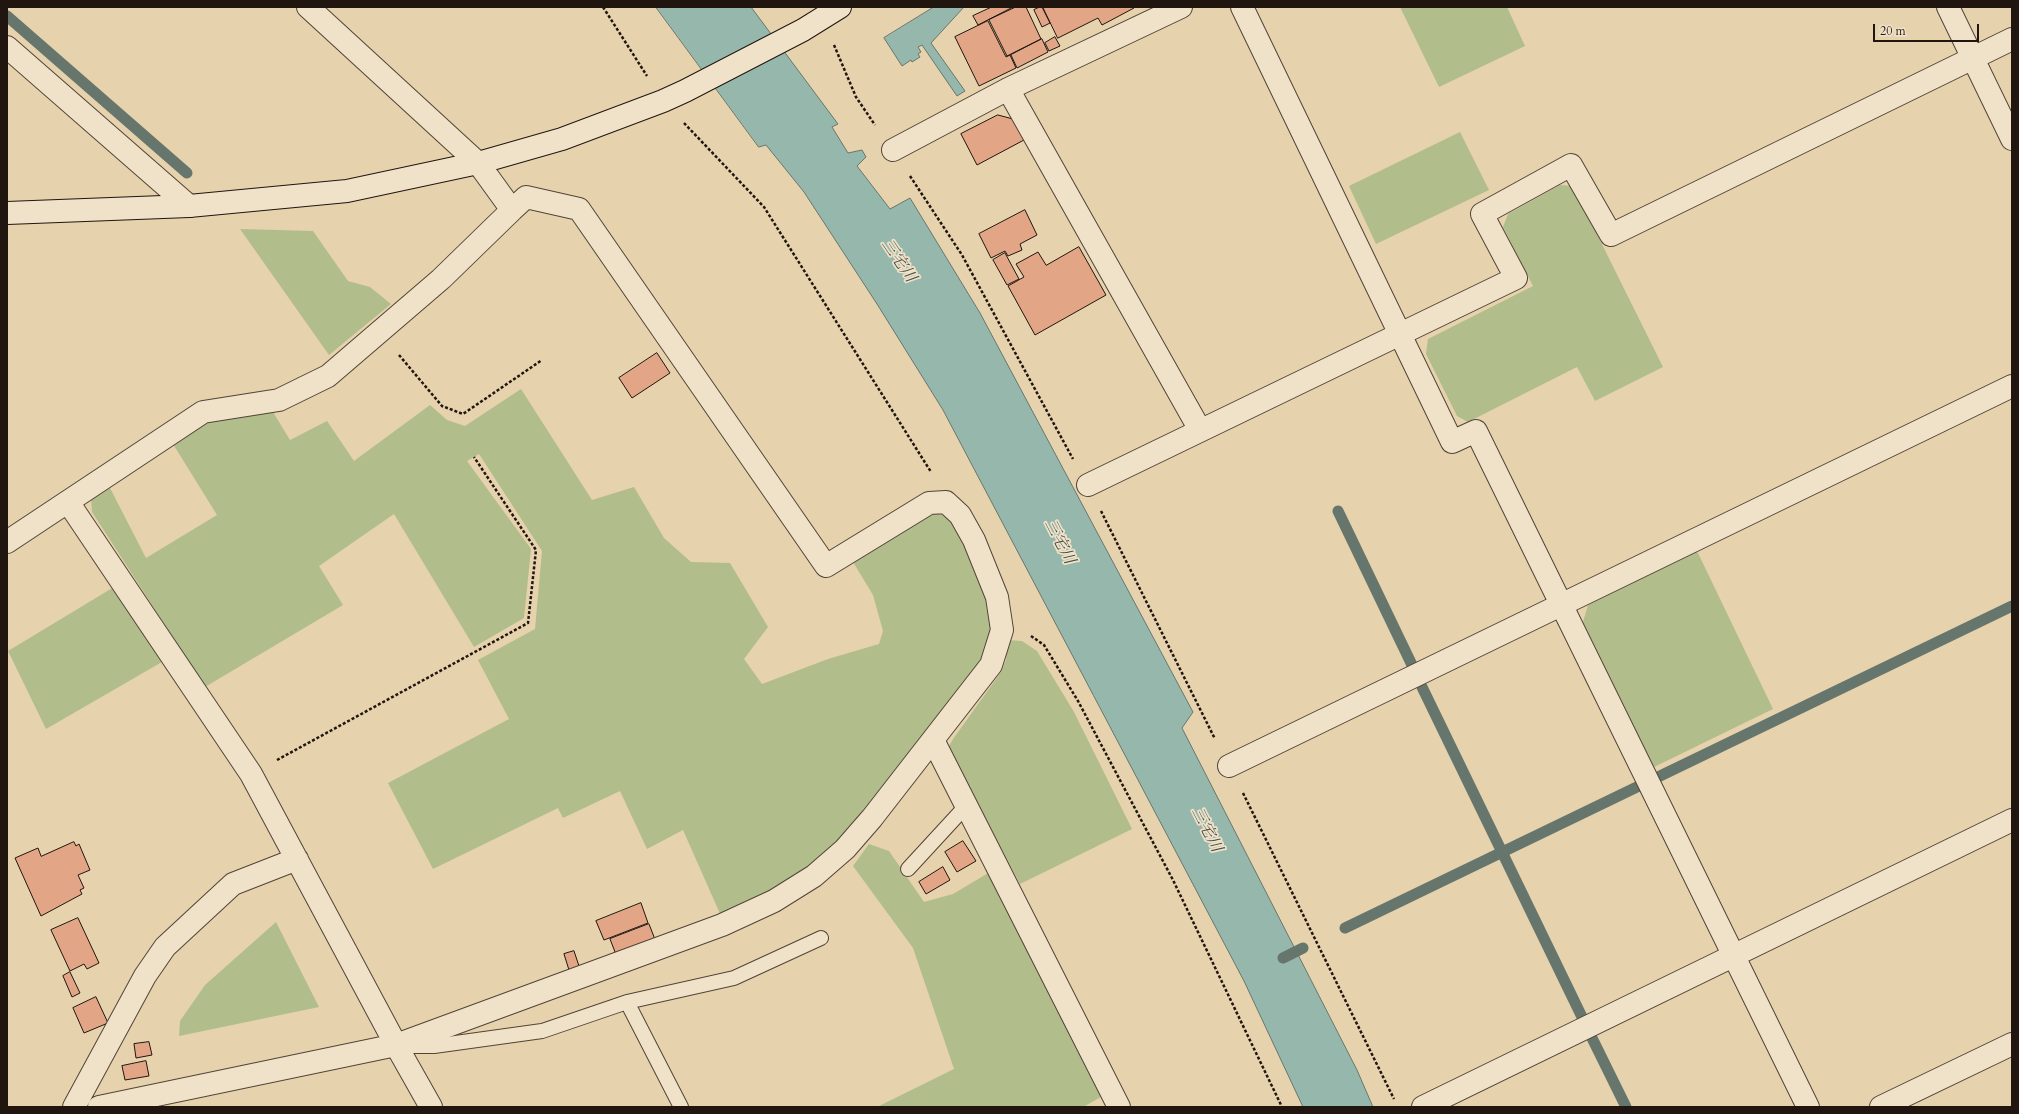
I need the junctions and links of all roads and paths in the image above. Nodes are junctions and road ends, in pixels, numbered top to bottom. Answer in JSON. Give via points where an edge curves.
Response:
{"nodes":[{"id":1,"x":308,"y":7,"type":"edge"},
{"id":2,"x":603,"y":7,"type":"edge"},
{"id":3,"x":1181,"y":7,"type":"edge"},
{"id":4,"x":1242,"y":7,"type":"edge"},
{"id":5,"x":1948,"y":7,"type":"edge"},
{"id":6,"x":832,"y":13,"type":"edge"},
{"id":7,"x":2012,"y":39,"type":"edge"},
{"id":8,"x":7,"y":47,"type":"edge"},
{"id":9,"x":1973,"y":58,"type":"junction"},
{"id":10,"x":1008,"y":89,"type":"junction"},
{"id":11,"x":663,"y":101,"type":"junction"},
{"id":12,"x":2012,"y":139,"type":"edge"},
{"id":13,"x":893,"y":150,"type":"junction"},
{"id":14,"x":478,"y":163,"type":"junction"},
{"id":15,"x":189,"y":206,"type":"junction"},
{"id":16,"x":512,"y":210,"type":"junction"},
{"id":17,"x":7,"y":213,"type":"edge"},
{"id":18,"x":379,"y":332,"type":"junction"},
{"id":19,"x":1400,"y":334,"type":"junction"},
{"id":20,"x":542,"y":360,"type":"dead end"},
{"id":21,"x":2012,"y":386,"type":"edge"},
{"id":22,"x":1200,"y":430,"type":"junction"},
{"id":23,"x":474,"y":458,"type":"dead end"},
{"id":24,"x":1088,"y":484,"type":"junction"},
{"id":25,"x":68,"y":502,"type":"junction"},
{"id":26,"x":946,"y":502,"type":"junction"},
{"id":27,"x":7,"y":542,"type":"edge"},
{"id":28,"x":1562,"y":604,"type":"junction"},
{"id":29,"x":1002,"y":630,"type":"junction"},
{"id":30,"x":932,"y":740,"type":"junction"},
{"id":31,"x":1229,"y":766,"type":"junction"},
{"id":32,"x":251,"y":774,"type":"junction"},
{"id":33,"x":966,"y":806,"type":"junction"},
{"id":34,"x":2012,"y":820,"type":"edge"},
{"id":35,"x":297,"y":859,"type":"junction"},
{"id":36,"x":908,"y":869,"type":"dead end"},
{"id":37,"x":821,"y":938,"type":"dead end"},
{"id":38,"x":1733,"y":955,"type":"junction"},
{"id":39,"x":627,"y":1002,"type":"junction"},
{"id":40,"x":2012,"y":1044,"type":"edge"},
{"id":41,"x":396,"y":1045,"type":"junction"},
{"id":42,"x":1395,"y":1100,"type":"dead end"},
{"id":43,"x":74,"y":1107,"type":"edge"},
{"id":44,"x":99,"y":1107,"type":"edge"},
{"id":45,"x":431,"y":1107,"type":"edge"},
{"id":46,"x":682,"y":1107,"type":"edge"},
{"id":47,"x":1119,"y":1107,"type":"edge"},
{"id":48,"x":1282,"y":1107,"type":"edge"},
{"id":49,"x":1423,"y":1107,"type":"edge"},
{"id":50,"x":1808,"y":1107,"type":"edge"},
{"id":51,"x":1881,"y":1107,"type":"edge"}],
"edges":[{"from":1,"to":14,"type":"street"},
{"from":2,"to":11,"type":"path"},
{"from":3,"to":10,"type":"street"},
{"from":4,"to":19,"type":"street"},
{"from":5,"to":9,"type":"street"},
{"from":6,"to":11,"type":"street"},
{"from":6,"to":13,"type":"path","via":[[856,98]]},
{"from":7,"to":9,"type":"street"},
{"from":8,"to":15,"type":"street"},
{"from":9,"to":12,"type":"street"},
{"from":9,"to":19,"type":"street","via":[[1611,235],[1571,165],[1482,214],[1516,278]]},
{"from":10,"to":13,"type":"street"},
{"from":10,"to":22,"type":"street"},
{"from":11,"to":14,"type":"street","via":[[562,138]]},
{"from":11,"to":26,"type":"path","via":[[764,207],[927,462]]},
{"from":13,"to":24,"type":"path","via":[[962,256]]},
{"from":14,"to":15,"type":"street","via":[[347,191]]},
{"from":14,"to":16,"type":"street"},
{"from":15,"to":17,"type":"street"},
{"from":16,"to":18,"type":"street","via":[[441,279]]},
{"from":16,"to":26,"type":"street","via":[[526,197],[579,209],[826,566],[929,503]]},
{"from":18,"to":20,"type":"path","via":[[442,406],[463,414]]},
{"from":18,"to":25,"type":"street","via":[[328,376],[279,400],[203,412]]},
{"from":19,"to":22,"type":"street"},
{"from":19,"to":28,"type":"street","via":[[1452,442],[1476,431]]},
{"from":21,"to":28,"type":"street"},
{"from":22,"to":24,"type":"street"},
{"from":23,"to":32,"type":"path","via":[[536,550],[528,623]]},
{"from":24,"to":31,"type":"path"},
{"from":25,"to":27,"type":"street"},
{"from":25,"to":32,"type":"street"},
{"from":26,"to":29,"type":"street","via":[[960,515],[974,540],[998,597]]},
{"from":28,"to":31,"type":"street"},
{"from":28,"to":38,"type":"street"},
{"from":29,"to":30,"type":"street","via":[[991,665]]},
{"from":29,"to":48,"type":"path","via":[[1026,632],[1044,645],[1078,701],[1173,880]]},
{"from":30,"to":33,"type":"street"},
{"from":30,"to":41,"type":"street","via":[[846,848],[814,876],[774,901],[722,925]]},
{"from":31,"to":42,"type":"path"},
{"from":32,"to":35,"type":"street"},
{"from":33,"to":36,"type":"lane"},
{"from":33,"to":47,"type":"street"},
{"from":34,"to":38,"type":"street"},
{"from":35,"to":41,"type":"street"},
{"from":35,"to":43,"type":"street","via":[[233,884],[165,947],[144,976]]},
{"from":37,"to":39,"type":"lane","via":[[734,978]]},
{"from":38,"to":49,"type":"street"},
{"from":38,"to":50,"type":"street"},
{"from":39,"to":41,"type":"lane","via":[[542,1031],[434,1046]]},
{"from":39,"to":46,"type":"lane"},
{"from":40,"to":51,"type":"street"},
{"from":41,"to":44,"type":"street"},
{"from":41,"to":45,"type":"street"}]}
